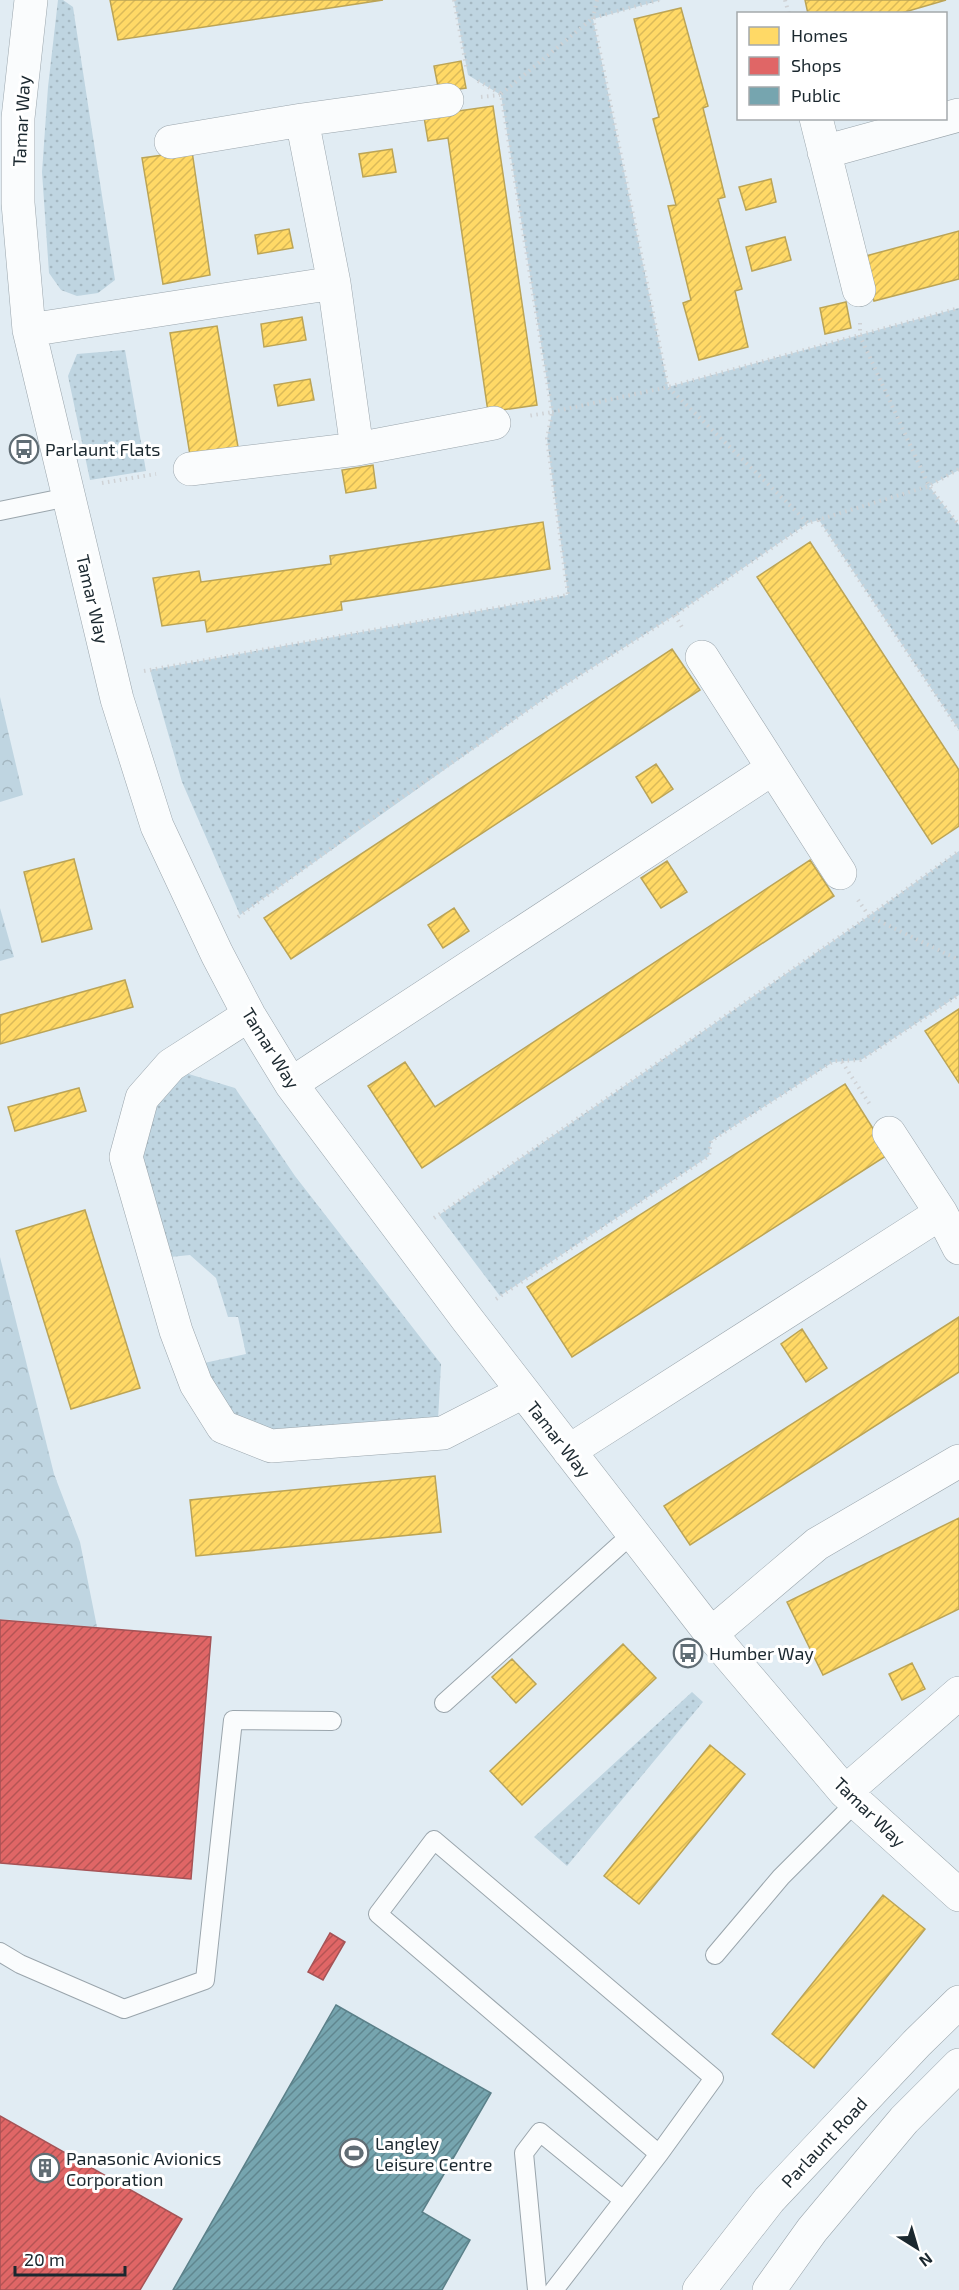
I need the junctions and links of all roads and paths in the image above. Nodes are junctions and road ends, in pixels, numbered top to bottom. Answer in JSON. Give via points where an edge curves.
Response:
{"nodes":[{"id":1,"x":31,"y":0,"type":"edge"},
{"id":2,"x":454,"y":0,"type":"edge"},
{"id":3,"x":597,"y":0,"type":"edge"},
{"id":4,"x":659,"y":0,"type":"edge"},
{"id":5,"x":593,"y":18,"type":"junction"},
{"id":6,"x":468,"y":75,"type":"dead end"},
{"id":7,"x":476,"y":80,"type":"dead end"},
{"id":8,"x":501,"y":94,"type":"junction"},
{"id":9,"x":447,"y":100,"type":"dead end"},
{"id":10,"x":302,"y":120,"type":"junction"},
{"id":11,"x":816,"y":120,"type":"edge"},
{"id":12,"x":941,"y":120,"type":"edge"},
{"id":13,"x":171,"y":141,"type":"dead end"},
{"id":14,"x":824,"y":152,"type":"junction"},
{"id":15,"x":9,"y":204,"type":"edge"},
{"id":16,"x":334,"y":283,"type":"junction"},
{"id":17,"x":859,"y":290,"type":"dead end"},
{"id":18,"x":959,"y":308,"type":"edge"},
{"id":19,"x":28,"y":330,"type":"junction"},
{"id":20,"x":860,"y":336,"type":"junction"},
{"id":21,"x":668,"y":387,"type":"junction"},
{"id":22,"x":552,"y":412,"type":"junction"},
{"id":23,"x":494,"y":423,"type":"dead end"},
{"id":24,"x":357,"y":449,"type":"junction"},
{"id":25,"x":190,"y":469,"type":"joint"},
{"id":26,"x":959,"y":469,"type":"edge"},
{"id":27,"x":929,"y":486,"type":"junction"},
{"id":28,"x":67,"y":492,"type":"junction"},
{"id":29,"x":0,"y":511,"type":"edge"},
{"id":30,"x":819,"y":520,"type":"junction"},
{"id":31,"x":808,"y":523,"type":"junction"},
{"id":32,"x":959,"y":525,"type":"edge"},
{"id":33,"x":702,"y":657,"type":"dead end"},
{"id":34,"x":111,"y":677,"type":"junction"},
{"id":35,"x":959,"y":730,"type":"edge"},
{"id":36,"x":772,"y":769,"type":"junction"},
{"id":37,"x":959,"y":851,"type":"edge"},
{"id":38,"x":840,"y":873,"type":"joint"},
{"id":39,"x":869,"y":916,"type":"junction"},
{"id":40,"x":210,"y":937,"type":"junction"},
{"id":41,"x":959,"y":960,"type":"edge"},
{"id":42,"x":959,"y":995,"type":"edge"},
{"id":43,"x":249,"y":1015,"type":"junction"},
{"id":44,"x":842,"y":1061,"type":"junction"},
{"id":45,"x":291,"y":1084,"type":"junction"},
{"id":46,"x":889,"y":1133,"type":"joint"},
{"id":47,"x":940,"y":1213,"type":"junction"},
{"id":48,"x":406,"y":1238,"type":"junction"},
{"id":49,"x":959,"y":1248,"type":"edge"},
{"id":50,"x":467,"y":1319,"type":"junction"},
{"id":51,"x":523,"y":1392,"type":"junction"},
{"id":52,"x":569,"y":1451,"type":"junction"},
{"id":53,"x":959,"y":1461,"type":"edge"},
{"id":54,"x":632,"y":1534,"type":"junction"},
{"id":55,"x":711,"y":1634,"type":"junction"},
{"id":56,"x":959,"y":1693,"type":"edge"},
{"id":57,"x":444,"y":1703,"type":"dead end"},
{"id":58,"x":332,"y":1721,"type":"dead end"},
{"id":59,"x":851,"y":1797,"type":"junction"},
{"id":60,"x":959,"y":1894,"type":"edge"},
{"id":61,"x":0,"y":1952,"type":"edge"},
{"id":62,"x":715,"y":1955,"type":"dead end"},
{"id":63,"x":959,"y":2002,"type":"edge"},
{"id":64,"x":959,"y":2065,"type":"edge"},
{"id":65,"x":659,"y":2154,"type":"junction"},
{"id":66,"x":622,"y":2199,"type":"junction"},
{"id":67,"x":537,"y":2290,"type":"edge"},
{"id":68,"x":554,"y":2290,"type":"edge"},
{"id":69,"x":699,"y":2290,"type":"edge"},
{"id":70,"x":769,"y":2290,"type":"edge"}],
"edges":[{"from":1,"to":15,"type":"street","name":"Tamar Way"},
{"from":2,"to":6,"type":"path"},
{"from":3,"to":5,"type":"path"},
{"from":4,"to":5,"type":"path"},
{"from":5,"to":8,"type":"path"},
{"from":5,"to":21,"type":"path"},
{"from":7,"to":8,"type":"path"},
{"from":8,"to":22,"type":"path"},
{"from":9,"to":10,"type":"street"},
{"from":10,"to":13,"type":"street"},
{"from":10,"to":16,"type":"street"},
{"from":11,"to":14,"type":"street"},
{"from":12,"to":14,"type":"street"},
{"from":14,"to":17,"type":"street"},
{"from":15,"to":19,"type":"street","name":"Tamar Way"},
{"from":16,"to":19,"type":"street"},
{"from":16,"to":24,"type":"street"},
{"from":18,"to":20,"type":"path"},
{"from":19,"to":28,"type":"street","name":"Tamar Way"},
{"from":20,"to":21,"type":"path"},
{"from":20,"to":27,"type":"path"},
{"from":21,"to":22,"type":"path"},
{"from":21,"to":31,"type":"path"},
{"from":22,"to":34,"type":"path","via":[[547,439],[568,595]]},
{"from":23,"to":24,"type":"street"},
{"from":24,"to":25,"type":"street"},
{"from":25,"to":28,"type":"path"},
{"from":26,"to":27,"type":"path"},
{"from":27,"to":30,"type":"path"},
{"from":27,"to":32,"type":"path"},
{"from":28,"to":29,"type":"lane"},
{"from":28,"to":34,"type":"street","name":"Tamar Way"},
{"from":30,"to":31,"type":"path"},
{"from":30,"to":35,"type":"path"},
{"from":31,"to":40,"type":"path","via":[[426,780]]},
{"from":33,"to":36,"type":"street"},
{"from":34,"to":40,"type":"street","name":"Tamar Way","via":[[157,826]]},
{"from":36,"to":38,"type":"street"},
{"from":36,"to":45,"type":"street"},
{"from":37,"to":39,"type":"path"},
{"from":38,"to":39,"type":"path"},
{"from":39,"to":41,"type":"path"},
{"from":39,"to":48,"type":"path"},
{"from":40,"to":43,"type":"street","name":"Tamar Way"},
{"from":42,"to":44,"type":"path","via":[[861,1060]]},
{"from":43,"to":45,"type":"street","name":"Tamar Way"},
{"from":43,"to":51,"type":"street","via":[[171,1065],[142,1098],[126,1157],[176,1331],[196,1384],[223,1427],[271,1446],[443,1433]]},
{"from":44,"to":46,"type":"path"},
{"from":44,"to":50,"type":"path","via":[[834,1062],[711,1141],[709,1156]]},
{"from":45,"to":48,"type":"street","name":"Tamar Way"},
{"from":46,"to":47,"type":"street"},
{"from":47,"to":49,"type":"street"},
{"from":47,"to":52,"type":"street"},
{"from":48,"to":50,"type":"street","name":"Tamar Way"},
{"from":50,"to":51,"type":"street","name":"Tamar Way"},
{"from":51,"to":52,"type":"street","name":"Tamar Way"},
{"from":52,"to":54,"type":"street","name":"Tamar Way"},
{"from":53,"to":55,"type":"street","via":[[817,1544]]},
{"from":54,"to":55,"type":"street","name":"Tamar Way"},
{"from":54,"to":57,"type":"lane"},
{"from":55,"to":59,"type":"street","name":"Tamar Way"},
{"from":56,"to":59,"type":"street"},
{"from":58,"to":61,"type":"lane","via":[[232,1720],[205,1980],[124,2009]]},
{"from":59,"to":60,"type":"street","name":"Tamar Way"},
{"from":59,"to":62,"type":"lane"},
{"from":63,"to":69,"type":"street","name":"Parlaunt Road","via":[[769,2200]]},
{"from":64,"to":70,"type":"street","via":[[904,2120],[812,2230]]},
{"from":65,"to":65,"type":"lane","via":[[378,1914],[434,1840],[714,2078]]},
{"from":65,"to":66,"type":"lane"},
{"from":66,"to":67,"type":"lane","via":[[540,2132],[524,2153]]},
{"from":66,"to":68,"type":"lane"}]}
